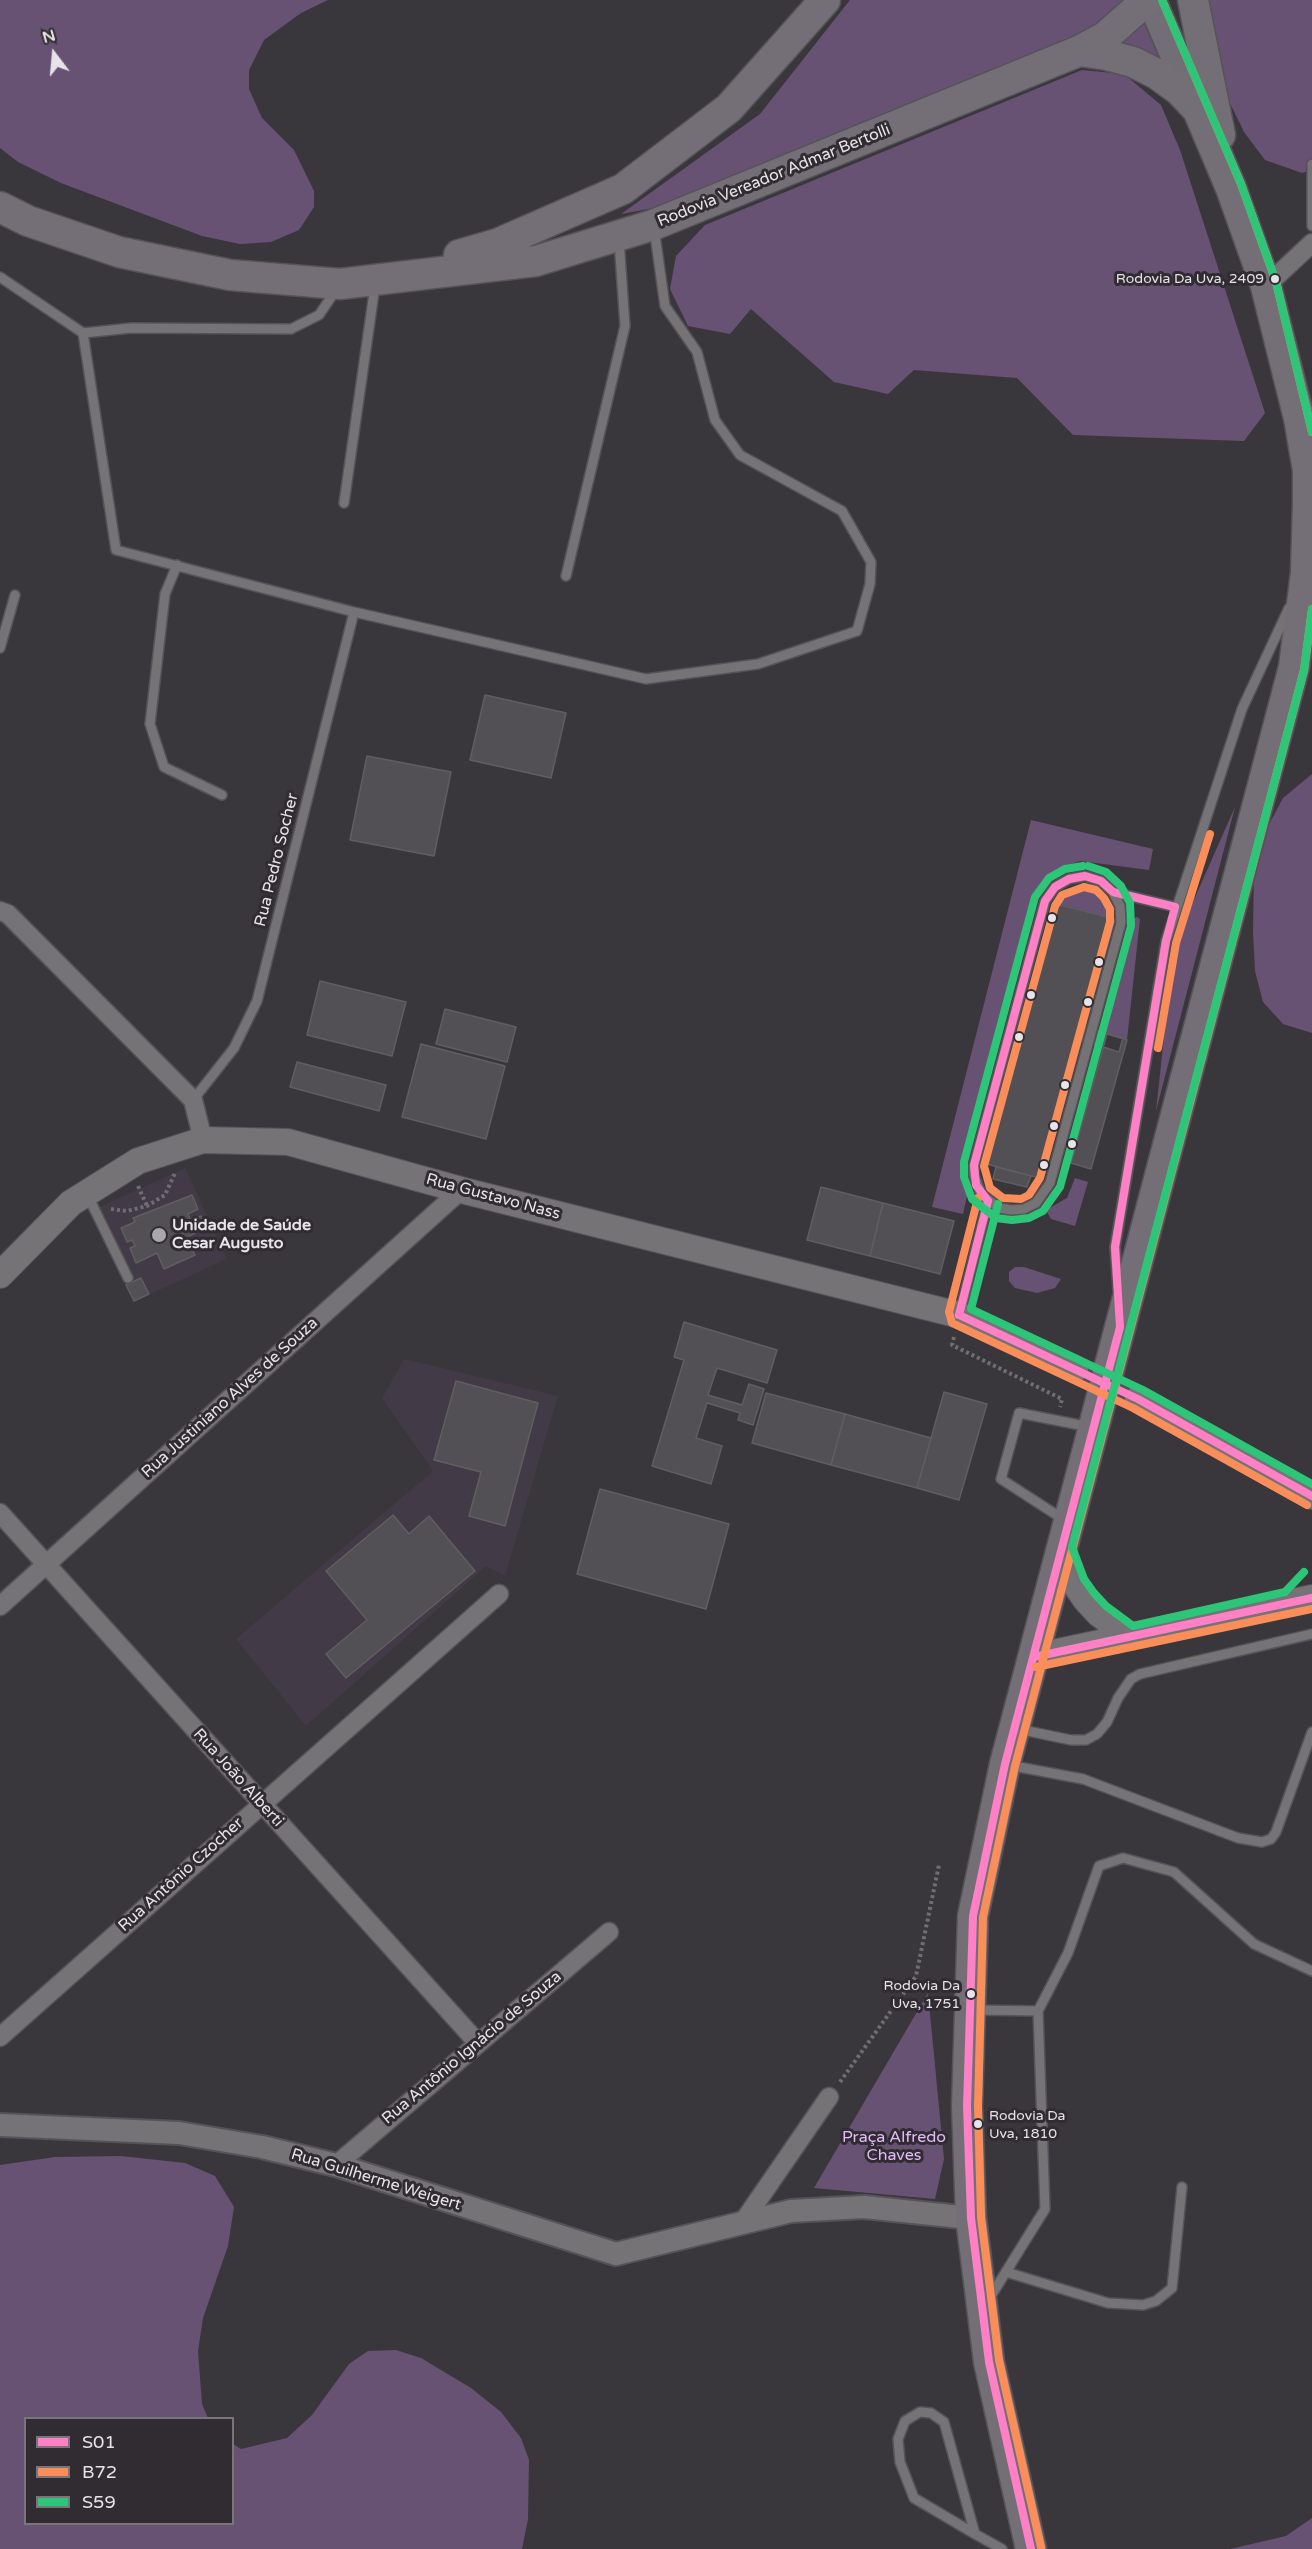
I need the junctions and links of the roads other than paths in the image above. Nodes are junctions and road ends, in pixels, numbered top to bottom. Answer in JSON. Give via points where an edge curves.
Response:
{"nodes":[{"id":1,"x":825,"y":0,"type":"edge"},
{"id":2,"x":1149,"y":0,"type":"edge"},
{"id":3,"x":1193,"y":0,"type":"edge"},
{"id":4,"x":1079,"y":51,"type":"junction"},
{"id":5,"x":1198,"y":110,"type":"junction"},
{"id":6,"x":1312,"y":164,"type":"edge"},
{"id":7,"x":1231,"y":188,"type":"junction"},
{"id":8,"x":0,"y":207,"type":"edge"},
{"id":9,"x":653,"y":225,"type":"junction"},
{"id":10,"x":1312,"y":226,"type":"edge"},
{"id":11,"x":619,"y":236,"type":"junction"},
{"id":12,"x":1312,"y":243,"type":"edge"},
{"id":13,"x":0,"y":277,"type":"edge"},
{"id":14,"x":376,"y":279,"type":"junction"},
{"id":15,"x":340,"y":284,"type":"junction"},
{"id":16,"x":1266,"y":286,"type":"junction"},
{"id":17,"x":83,"y":333,"type":"junction"},
{"id":18,"x":1306,"y":417,"type":"edge"},
{"id":19,"x":1310,"y":468,"type":"edge"},
{"id":20,"x":344,"y":503,"type":"dead end"},
{"id":21,"x":177,"y":566,"type":"junction"},
{"id":22,"x":1306,"y":573,"type":"junction"},
{"id":23,"x":566,"y":576,"type":"dead end"},
{"id":24,"x":15,"y":595,"type":"dead end"},
{"id":25,"x":354,"y":612,"type":"junction"},
{"id":26,"x":0,"y":648,"type":"edge"},
{"id":27,"x":222,"y":795,"type":"dead end"},
{"id":28,"x":1113,"y":892,"type":"junction"},
{"id":29,"x":1175,"y":907,"type":"junction"},
{"id":30,"x":0,"y":911,"type":"edge"},
{"id":31,"x":193,"y":1100,"type":"junction"},
{"id":32,"x":203,"y":1140,"type":"junction"},
{"id":33,"x":461,"y":1190,"type":"junction"},
{"id":34,"x":86,"y":1193,"type":"junction"},
{"id":35,"x":988,"y":1201,"type":"junction"},
{"id":36,"x":0,"y":1275,"type":"edge"},
{"id":37,"x":128,"y":1278,"type":"dead end"},
{"id":38,"x":959,"y":1316,"type":"junction"},
{"id":39,"x":1120,"y":1327,"type":"junction"},
{"id":40,"x":1075,"y":1369,"type":"tunnel mouth"},
{"id":41,"x":1138,"y":1399,"type":"tunnel mouth"},
{"id":42,"x":1095,"y":1428,"type":"junction"},
{"id":43,"x":1310,"y":1496,"type":"edge"},
{"id":44,"x":0,"y":1513,"type":"edge"},
{"id":45,"x":1065,"y":1535,"type":"junction"},
{"id":46,"x":47,"y":1564,"type":"junction"},
{"id":47,"x":1312,"y":1580,"type":"edge"},
{"id":48,"x":499,"y":1594,"type":"dead end"},
{"id":49,"x":1301,"y":1600,"type":"edge"},
{"id":50,"x":0,"y":1606,"type":"edge"},
{"id":51,"x":1312,"y":1634,"type":"edge"},
{"id":52,"x":1131,"y":1637,"type":"junction"},
{"id":53,"x":1034,"y":1657,"type":"junction"},
{"id":54,"x":1014,"y":1728,"type":"junction"},
{"id":55,"x":1312,"y":1732,"type":"edge"},
{"id":56,"x":1005,"y":1764,"type":"junction"},
{"id":57,"x":260,"y":1803,"type":"junction"},
{"id":58,"x":609,"y":1932,"type":"dead end"},
{"id":59,"x":1312,"y":1971,"type":"edge"},
{"id":60,"x":969,"y":2010,"type":"junction"},
{"id":61,"x":1038,"y":2011,"type":"junction"},
{"id":62,"x":0,"y":2037,"type":"edge"},
{"id":63,"x":477,"y":2042,"type":"junction"},
{"id":64,"x":829,"y":2097,"type":"road end"},
{"id":65,"x":0,"y":2125,"type":"edge"},
{"id":66,"x":336,"y":2164,"type":"junction"},
{"id":67,"x":1182,"y":2187,"type":"dead end"},
{"id":68,"x":971,"y":2218,"type":"junction"},
{"id":69,"x":743,"y":2222,"type":"junction"},
{"id":70,"x":1006,"y":2272,"type":"junction"},
{"id":71,"x":982,"y":2309,"type":"junction"},
{"id":72,"x":975,"y":2534,"type":"junction"},
{"id":73,"x":1002,"y":2549,"type":"edge"},
{"id":74,"x":1031,"y":2549,"type":"edge"}],
"edges":[{"from":1,"to":14,"type":"highway","name":"Rodovia Vereador Admar Bertolli","via":[[729,108],[623,189],[497,244]]},
{"from":2,"to":4,"type":"highway","name":"Rodovia Vereador Admar Bertolli","via":[[1105,37]]},
{"from":2,"to":5,"type":"main road"},
{"from":3,"to":7,"type":"highway"},
{"from":4,"to":5,"type":"highway","via":[[1107,55],[1149,70],[1179,90]]},
{"from":4,"to":9,"type":"highway","name":"Rodovia Vereador Admar Bertolli"},
{"from":5,"to":7,"type":"highway"},
{"from":6,"to":10,"type":"lane"},
{"from":7,"to":16,"type":"highway"},
{"from":8,"to":15,"type":"highway","name":"Rodovia Vereador Admar Bertolli","via":[[28,221],[119,252],[230,275]]},
{"from":9,"to":11,"type":"highway","name":"Rodovia Vereador Admar Bertolli"},
{"from":9,"to":25,"type":"lane","via":[[665,306],[696,352],[715,420],[740,455],[842,511],[871,562],[870,584],[857,631],[758,664],[646,679]]},
{"from":11,"to":14,"type":"highway","name":"Rodovia Vereador Admar Bertolli","via":[[536,261]]},
{"from":11,"to":23,"type":"lane","via":[[625,326]]},
{"from":12,"to":16,"type":"street"},
{"from":13,"to":17,"type":"lane"},
{"from":14,"to":15,"type":"highway","name":"Rodovia Vereador Admar Bertolli"},
{"from":14,"to":20,"type":"lane"},
{"from":15,"to":17,"type":"lane","via":[[319,315],[291,329],[131,328]]},
{"from":16,"to":18,"type":"highway"},
{"from":17,"to":21,"type":"lane","via":[[116,550]]},
{"from":18,"to":19,"type":"highway"},
{"from":19,"to":22,"type":"highway"},
{"from":21,"to":25,"type":"lane"},
{"from":21,"to":27,"type":"lane","via":[[165,594],[150,724],[164,767]]},
{"from":22,"to":29,"type":"lane","via":[[1242,709]]},
{"from":22,"to":39,"type":"highway","via":[[1294,667]]},
{"from":24,"to":26,"type":"lane"},
{"from":25,"to":31,"type":"lane","name":"Rua Pedro Socher","via":[[257,1001],[234,1048]]},
{"from":28,"to":29,"type":"lane"},
{"from":28,"to":35,"type":"lane","via":[[1120,906],[1121,923],[1050,1183],[1035,1203],[1024,1209],[1012,1210]]},
{"from":28,"to":35,"type":"lane","via":[[1101,881],[1085,876],[1054,887],[1045,901],[974,1165],[976,1185]]},
{"from":29,"to":39,"type":"lane","via":[[1115,1247]]},
{"from":30,"to":31,"type":"street","via":[[8,914]]},
{"from":31,"to":32,"type":"street"},
{"from":32,"to":33,"type":"main road","name":"Rua Gustavo Nass","via":[[288,1142]]},
{"from":32,"to":34,"type":"main road","name":"Rua Gustavo Nass","via":[[138,1161]]},
{"from":33,"to":38,"type":"main road","name":"Rua Gustavo Nass"},
{"from":33,"to":46,"type":"street","name":"Rua Justiniano Alves de Souza"},
{"from":34,"to":36,"type":"main road","name":"Rua Gustavo Nass","via":[[70,1203]]},
{"from":34,"to":37,"type":"lane"},
{"from":35,"to":38,"type":"lane"},
{"from":38,"to":40,"type":"main road","name":"Rua Gustavo Nass"},
{"from":39,"to":42,"type":"highway"},
{"from":41,"to":43,"type":"main road"},
{"from":42,"to":45,"type":"highway"},
{"from":42,"to":45,"type":"lane","via":[[1019,1413],[1001,1479]]},
{"from":44,"to":46,"type":"street","name":"Rua João Alberti"},
{"from":45,"to":52,"type":"main road","via":[[1075,1584],[1099,1614]]},
{"from":45,"to":53,"type":"highway"},
{"from":46,"to":50,"type":"street","name":"Rua Justiniano Alves de Souza"},
{"from":46,"to":57,"type":"street","name":"Rua João Alberti"},
{"from":47,"to":49,"type":"main road"},
{"from":48,"to":57,"type":"street","name":"Rua Antônio Czocher"},
{"from":49,"to":52,"type":"main road"},
{"from":51,"to":54,"type":"lane","via":[[1153,1670],[1131,1679],[1107,1722],[1086,1740]]},
{"from":52,"to":53,"type":"main road"},
{"from":53,"to":54,"type":"highway"},
{"from":54,"to":56,"type":"highway"},
{"from":55,"to":56,"type":"lane","via":[[1276,1832],[1262,1842],[1238,1838],[1083,1779]]},
{"from":56,"to":60,"type":"highway","via":[[973,1916]]},
{"from":57,"to":62,"type":"street","name":"Rua Antônio Czocher"},
{"from":57,"to":63,"type":"street","name":"Rua João Alberti"},
{"from":58,"to":63,"type":"street","name":"Rua Antônio Ignácio de Souza"},
{"from":59,"to":61,"type":"lane","via":[[1254,1944],[1174,1872],[1123,1858],[1099,1866],[1068,1953]]},
{"from":60,"to":61,"type":"lane"},
{"from":60,"to":68,"type":"highway"},
{"from":61,"to":70,"type":"lane","via":[[1045,2209]]},
{"from":63,"to":66,"type":"street","name":"Rua Antônio Ignácio de Souza"},
{"from":64,"to":69,"type":"street"},
{"from":65,"to":66,"type":"street","name":"Rua Guilherme Weigert","via":[[179,2133]]},
{"from":66,"to":69,"type":"street","name":"Rua Guilherme Weigert","via":[[616,2254]]},
{"from":67,"to":70,"type":"lane","via":[[1172,2288],[1156,2301],[1143,2305],[1108,2303]]},
{"from":68,"to":69,"type":"street","name":"Rua Guilherme Weigert","via":[[864,2207],[791,2211]]},
{"from":68,"to":71,"type":"highway"},
{"from":70,"to":71,"type":"lane"},
{"from":71,"to":74,"type":"highway","via":[[989,2362]]},
{"from":72,"to":72,"type":"lane","via":[[914,2498],[900,2462],[898,2439],[905,2421],[920,2412],[931,2413],[944,2422]]},
{"from":72,"to":73,"type":"lane"}]}
